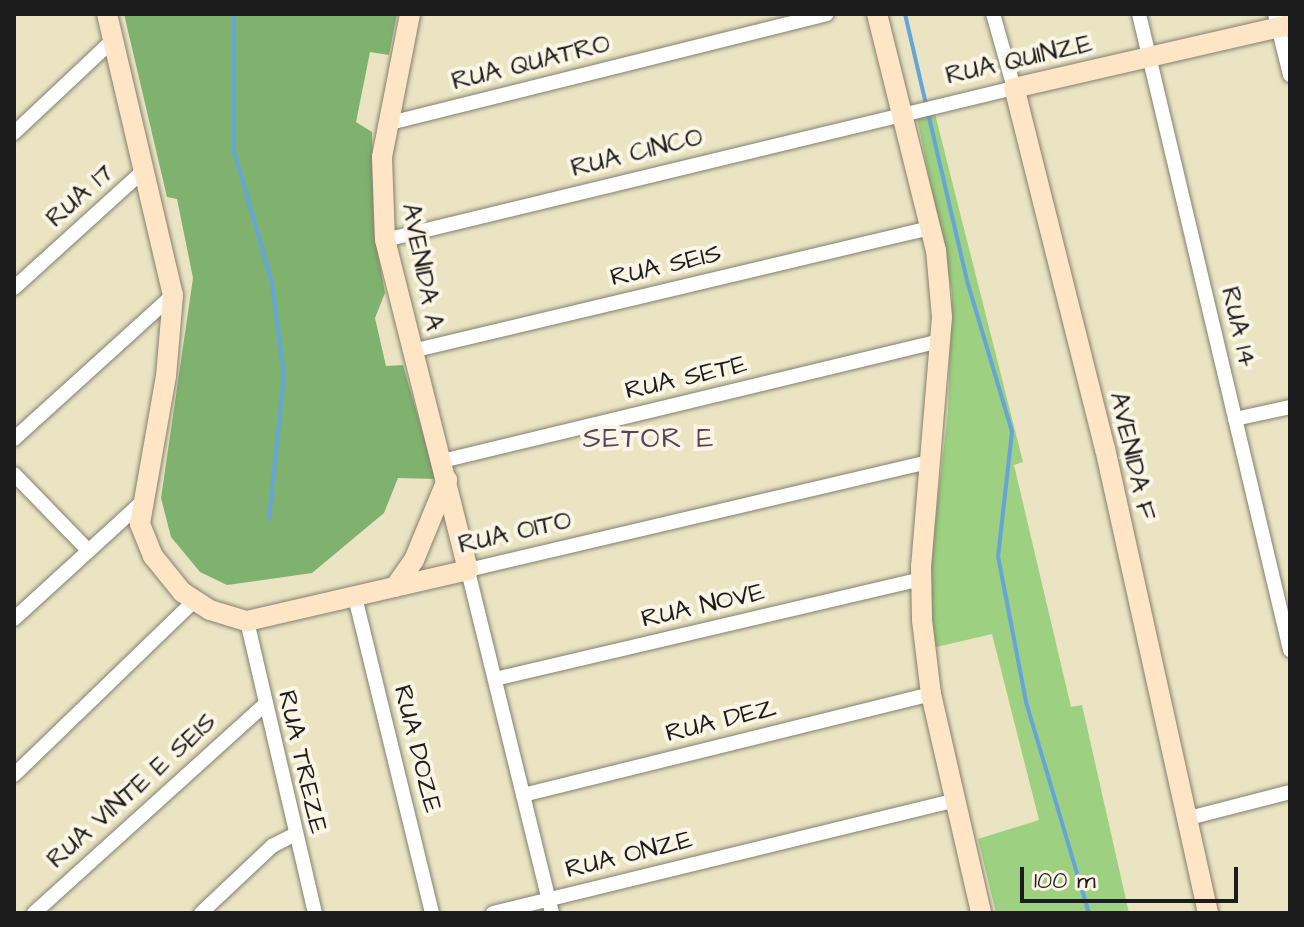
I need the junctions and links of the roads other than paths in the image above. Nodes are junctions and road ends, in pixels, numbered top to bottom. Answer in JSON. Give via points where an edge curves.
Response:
{"nodes":[{"id":1,"x":107,"y":14,"type":"edge"},
{"id":2,"x":410,"y":14,"type":"edge"},
{"id":3,"x":826,"y":14,"type":"edge"},
{"id":4,"x":877,"y":14,"type":"edge"},
{"id":5,"x":993,"y":14,"type":"edge"},
{"id":6,"x":1139,"y":14,"type":"edge"},
{"id":7,"x":1281,"y":22,"type":"edge"},
{"id":8,"x":111,"y":42,"type":"junction"},
{"id":9,"x":1150,"y":57,"type":"junction"},
{"id":10,"x":1290,"y":75,"type":"edge"},
{"id":11,"x":1014,"y":88,"type":"junction"},
{"id":12,"x":909,"y":111,"type":"junction"},
{"id":13,"x":386,"y":124,"type":"junction"},
{"id":14,"x":14,"y":133,"type":"edge"},
{"id":15,"x":143,"y":171,"type":"junction"},
{"id":16,"x":930,"y":228,"type":"junction"},
{"id":17,"x":385,"y":240,"type":"junction"},
{"id":18,"x":14,"y":288,"type":"edge"},
{"id":19,"x":173,"y":295,"type":"junction"},
{"id":20,"x":940,"y":341,"type":"junction"},
{"id":21,"x":412,"y":351,"type":"junction"},
{"id":22,"x":1290,"y":407,"type":"edge"},
{"id":23,"x":1235,"y":419,"type":"junction"},
{"id":24,"x":14,"y":439,"type":"edge"},
{"id":25,"x":931,"y":461,"type":"junction"},
{"id":26,"x":444,"y":470,"type":"junction"},
{"id":27,"x":14,"y":474,"type":"edge"},
{"id":28,"x":141,"y":503,"type":"junction"},
{"id":29,"x":87,"y":549,"type":"junction"},
{"id":30,"x":468,"y":570,"type":"junction"},
{"id":31,"x":921,"y":579,"type":"junction"},
{"id":32,"x":395,"y":587,"type":"junction"},
{"id":33,"x":355,"y":597,"type":"junction"},
{"id":34,"x":194,"y":601,"type":"junction"},
{"id":35,"x":14,"y":619,"type":"edge"},
{"id":36,"x":247,"y":621,"type":"junction"},
{"id":37,"x":1290,"y":650,"type":"edge"},
{"id":38,"x":495,"y":679,"type":"junction"},
{"id":39,"x":931,"y":694,"type":"junction"},
{"id":40,"x":264,"y":705,"type":"junction"},
{"id":41,"x":14,"y":775,"type":"edge"},
{"id":42,"x":1290,"y":792,"type":"edge"},
{"id":43,"x":523,"y":795,"type":"junction"},
{"id":44,"x":955,"y":800,"type":"junction"},
{"id":45,"x":1189,"y":818,"type":"junction"},
{"id":46,"x":294,"y":835,"type":"junction"},
{"id":47,"x":550,"y":906,"type":"edge"},
{"id":48,"x":977,"y":912,"type":"edge"},
{"id":49,"x":34,"y":913,"type":"edge"},
{"id":50,"x":201,"y":913,"type":"edge"},
{"id":51,"x":315,"y":913,"type":"edge"},
{"id":52,"x":432,"y":913,"type":"edge"},
{"id":53,"x":493,"y":913,"type":"edge"},
{"id":54,"x":1208,"y":913,"type":"edge"}],
"edges":[{"from":1,"to":8,"type":"street"},
{"from":2,"to":13,"type":"street","name":"AVENIDA A"},
{"from":3,"to":13,"type":"street","name":"RUA QUATRO"},
{"from":4,"to":12,"type":"street"},
{"from":5,"to":11,"type":"street","name":"AVENIDA F"},
{"from":6,"to":9,"type":"street","name":"RUA 14"},
{"from":7,"to":9,"type":"street","name":"RUA QUINZE"},
{"from":7,"to":10,"type":"street"},
{"from":8,"to":14,"type":"street"},
{"from":8,"to":15,"type":"street"},
{"from":9,"to":11,"type":"street","name":"RUA QUINZE"},
{"from":9,"to":23,"type":"street","name":"RUA 14"},
{"from":11,"to":12,"type":"street","name":"RUA QUINZE"},
{"from":11,"to":45,"type":"street","name":"AVENIDA F"},
{"from":12,"to":16,"type":"street"},
{"from":12,"to":17,"type":"street","name":"RUA CINCO"},
{"from":13,"to":17,"type":"street","name":"AVENIDA A","via":[[380,180]]},
{"from":15,"to":18,"type":"street","name":"RUA 17"},
{"from":15,"to":19,"type":"street"},
{"from":16,"to":20,"type":"street"},
{"from":16,"to":21,"type":"street","name":"RUA SEIS"},
{"from":17,"to":21,"type":"street","name":"AVENIDA A"},
{"from":19,"to":24,"type":"street"},
{"from":19,"to":28,"type":"street","via":[[153,458]]},
{"from":20,"to":25,"type":"street"},
{"from":20,"to":26,"type":"street","name":"RUA SETE"},
{"from":21,"to":26,"type":"street","name":"AVENIDA A"},
{"from":22,"to":23,"type":"street"},
{"from":23,"to":37,"type":"street","name":"RUA 14"},
{"from":25,"to":30,"type":"street","name":"RUA OITO"},
{"from":25,"to":31,"type":"street"},
{"from":26,"to":30,"type":"street","name":"AVENIDA A"},
{"from":26,"to":32,"type":"street","via":[[414,560]]},
{"from":27,"to":29,"type":"street"},
{"from":28,"to":29,"type":"street"},
{"from":28,"to":34,"type":"street","via":[[144,537],[163,571]]},
{"from":29,"to":35,"type":"street"},
{"from":30,"to":32,"type":"street","name":"RUA OITO"},
{"from":30,"to":38,"type":"street","name":"RUA ONZE"},
{"from":31,"to":38,"type":"street","name":"RUA NOVE"},
{"from":31,"to":39,"type":"street"},
{"from":32,"to":33,"type":"street","name":"RUA OITO"},
{"from":33,"to":36,"type":"street","name":"RUA OITO"},
{"from":33,"to":52,"type":"street","name":"RUA DOZE"},
{"from":34,"to":36,"type":"street"},
{"from":34,"to":41,"type":"street"},
{"from":36,"to":40,"type":"street","name":"RUA TREZE"},
{"from":38,"to":43,"type":"street","name":"RUA ONZE"},
{"from":39,"to":43,"type":"street","name":"RUA DEZ"},
{"from":39,"to":44,"type":"street"},
{"from":40,"to":46,"type":"street","name":"RUA TREZE"},
{"from":40,"to":49,"type":"street","name":"RUA VINTE E SEIS"},
{"from":42,"to":45,"type":"street"},
{"from":43,"to":47,"type":"street","name":"RUA ONZE"},
{"from":44,"to":47,"type":"street","name":"RUA ONZE"},
{"from":44,"to":48,"type":"street"},
{"from":45,"to":54,"type":"street","name":"AVENIDA F"},
{"from":46,"to":50,"type":"street","via":[[272,846]]},
{"from":46,"to":51,"type":"street","name":"RUA TREZE"},
{"from":47,"to":53,"type":"street"}]}
